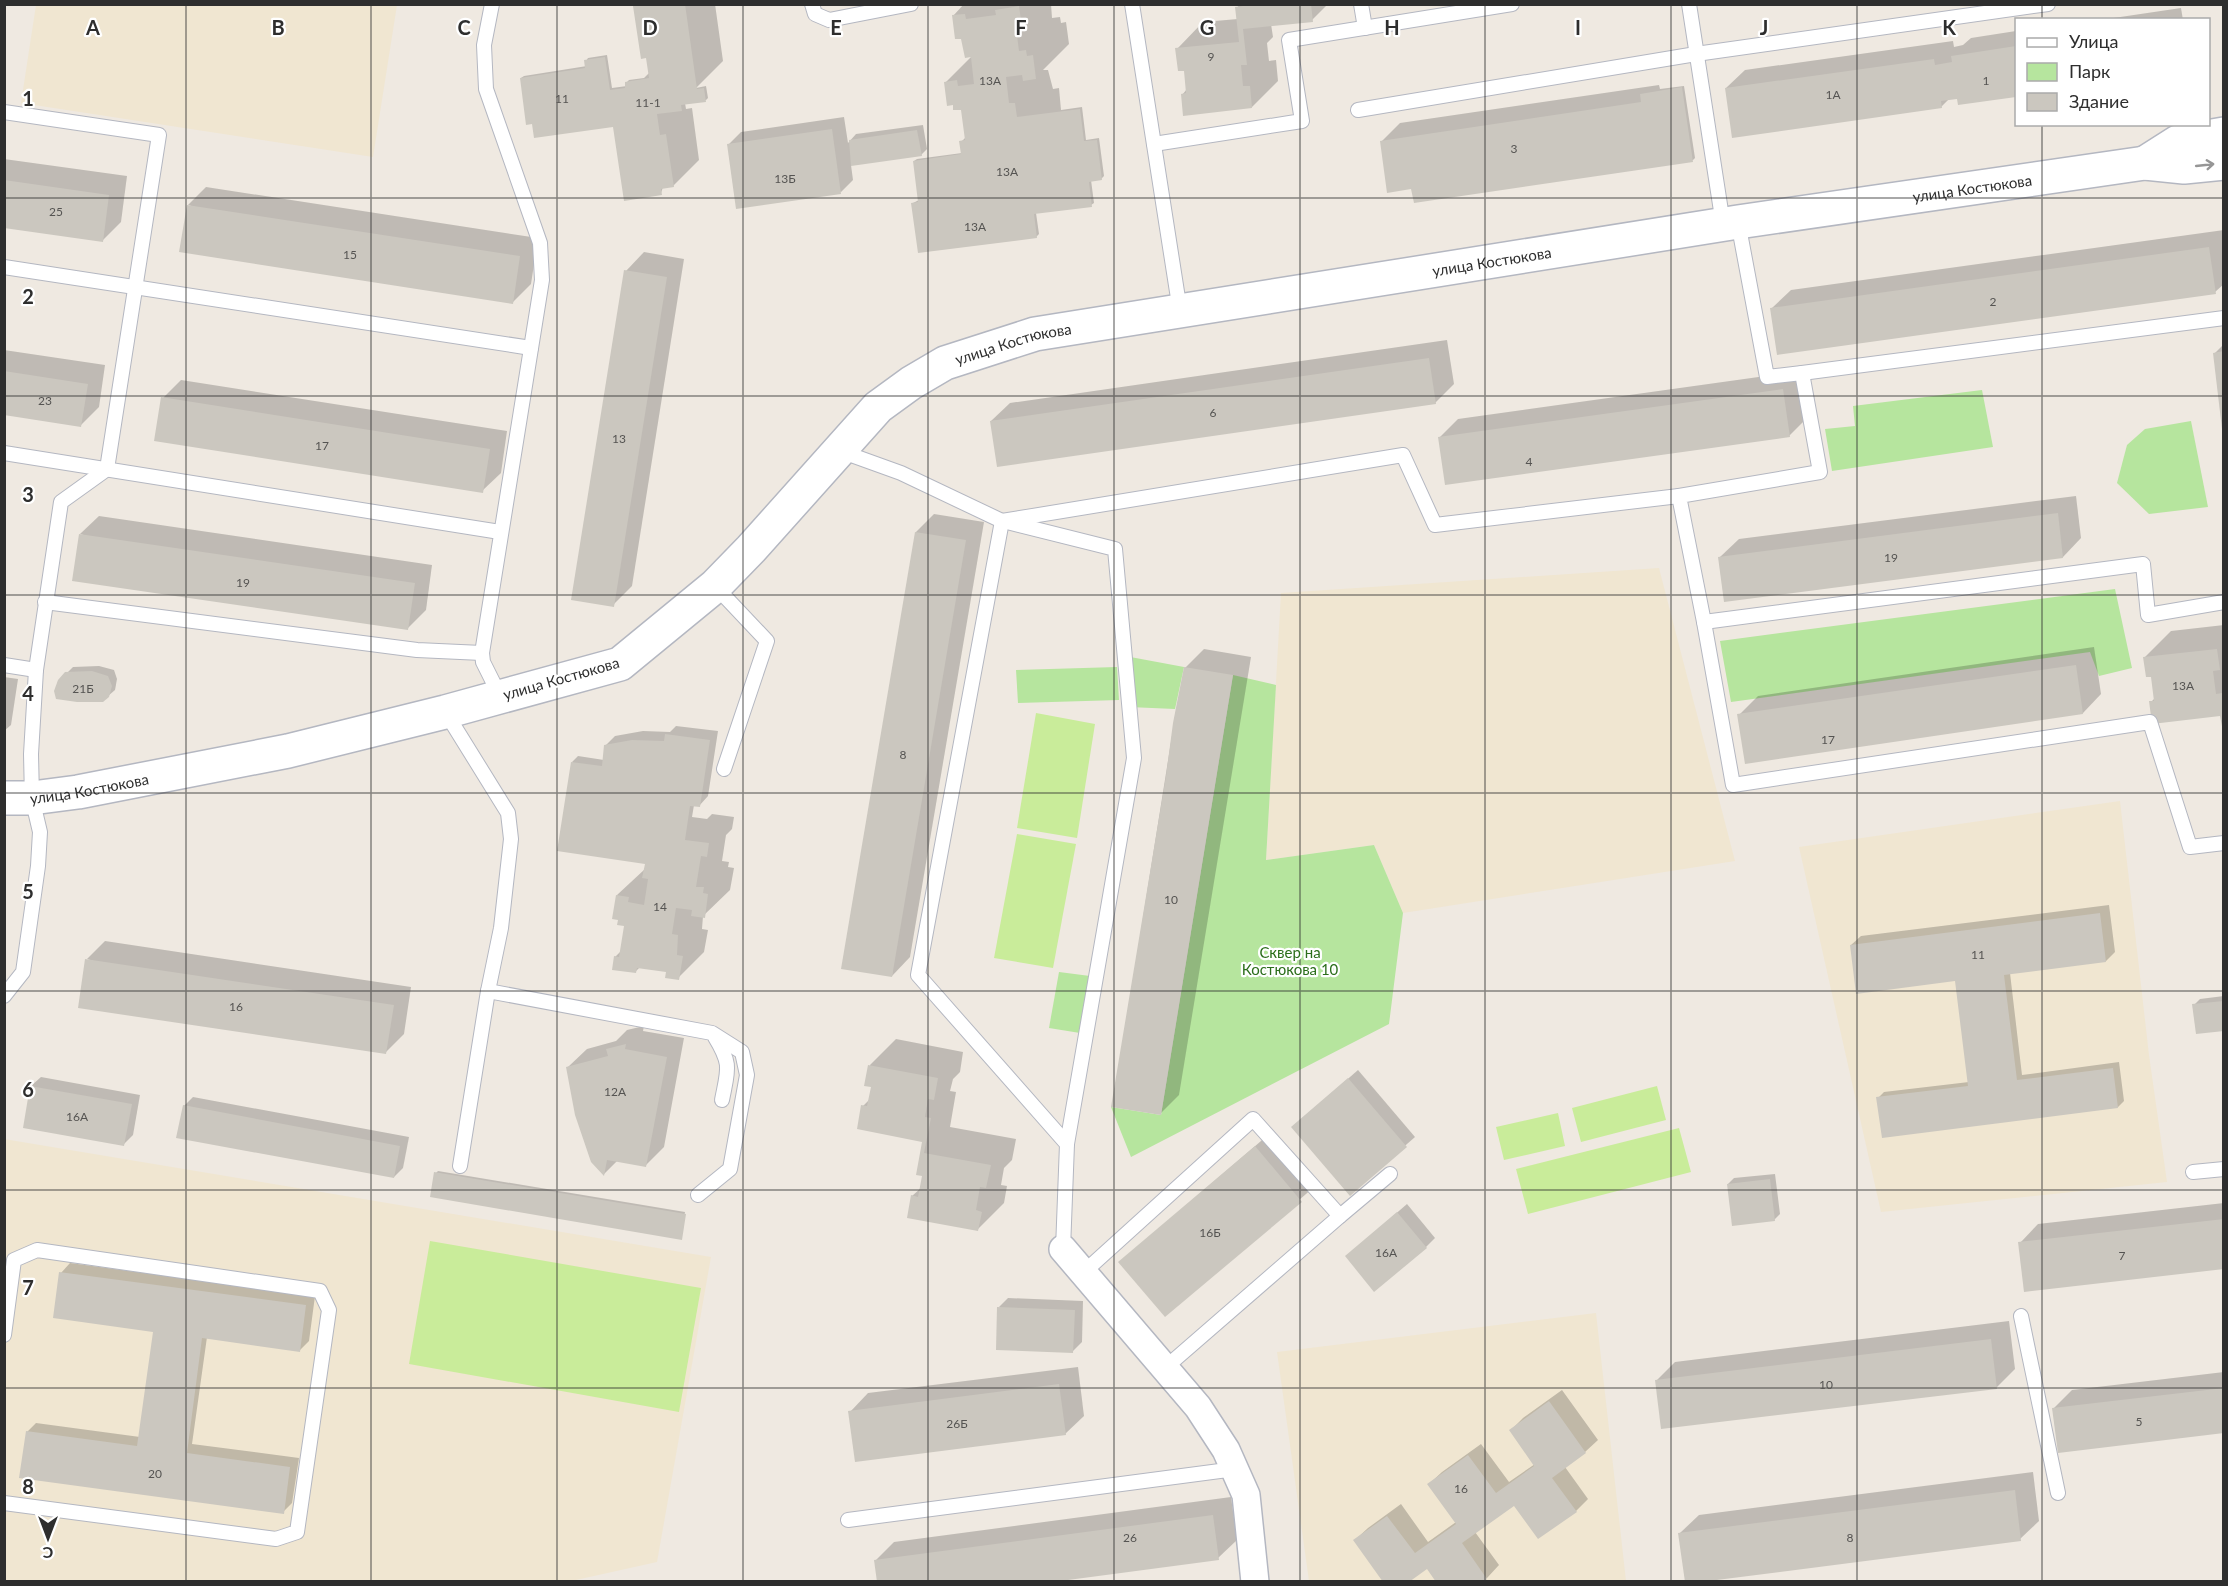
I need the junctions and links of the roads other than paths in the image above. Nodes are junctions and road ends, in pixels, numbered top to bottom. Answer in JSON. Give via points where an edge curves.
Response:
{"nodes":[{"id":1,"x":492,"y":4,"type":"edge"},
{"id":2,"x":812,"y":4,"type":"edge"},
{"id":3,"x":911,"y":4,"type":"edge"},
{"id":4,"x":1132,"y":4,"type":"edge"},
{"id":5,"x":1361,"y":4,"type":"edge"},
{"id":6,"x":1512,"y":4,"type":"edge"},
{"id":7,"x":1689,"y":4,"type":"edge"},
{"id":8,"x":2048,"y":4,"type":"edge"},
{"id":9,"x":1365,"y":28,"type":"junction"},
{"id":10,"x":1696,"y":54,"type":"junction"},
{"id":11,"x":1358,"y":110,"type":"dead end"},
{"id":12,"x":4,"y":112,"type":"edge"},
{"id":13,"x":2223,"y":134,"type":"edge"},
{"id":14,"x":1154,"y":144,"type":"junction"},
{"id":15,"x":2145,"y":163,"type":"junction"},
{"id":16,"x":2223,"y":163,"type":"edge"},
{"id":17,"x":1730,"y":223,"type":"junction"},
{"id":18,"x":4,"y":267,"type":"edge"},
{"id":19,"x":136,"y":287,"type":"junction"},
{"id":20,"x":1180,"y":311,"type":"junction"},
{"id":21,"x":2223,"y":318,"type":"edge"},
{"id":22,"x":531,"y":348,"type":"junction"},
{"id":23,"x":1802,"y":373,"type":"junction"},
{"id":24,"x":838,"y":450,"type":"junction"},
{"id":25,"x":4,"y":453,"type":"edge"},
{"id":26,"x":107,"y":469,"type":"junction"},
{"id":27,"x":1679,"y":496,"type":"junction"},
{"id":28,"x":1002,"y":521,"type":"junction"},
{"id":29,"x":500,"y":532,"type":"junction"},
{"id":30,"x":715,"y":586,"type":"junction"},
{"id":31,"x":45,"y":602,"type":"junction"},
{"id":32,"x":2223,"y":602,"type":"edge"},
{"id":33,"x":1704,"y":621,"type":"junction"},
{"id":34,"x":482,"y":653,"type":"junction"},
{"id":35,"x":4,"y":665,"type":"edge"},
{"id":36,"x":36,"y":670,"type":"junction"},
{"id":37,"x":500,"y":696,"type":"junction"},
{"id":38,"x":445,"y":712,"type":"junction"},
{"id":39,"x":724,"y":769,"type":"dead end"},
{"id":40,"x":18,"y":798,"type":"edge"},
{"id":41,"x":2223,"y":843,"type":"edge"},
{"id":42,"x":488,"y":991,"type":"junction"},
{"id":43,"x":4,"y":996,"type":"edge"},
{"id":44,"x":712,"y":1033,"type":"junction"},
{"id":45,"x":722,"y":1100,"type":"dead end"},
{"id":46,"x":1067,"y":1144,"type":"junction"},
{"id":47,"x":460,"y":1166,"type":"dead end"},
{"id":48,"x":2223,"y":1169,"type":"edge"},
{"id":49,"x":2193,"y":1172,"type":"dead end"},
{"id":50,"x":1390,"y":1174,"type":"dead end"},
{"id":51,"x":698,"y":1195,"type":"dead end"},
{"id":52,"x":1340,"y":1216,"type":"junction"},
{"id":53,"x":1063,"y":1249,"type":"joint"},
{"id":54,"x":1083,"y":1273,"type":"junction"},
{"id":55,"x":2021,"y":1316,"type":"dead end"},
{"id":56,"x":4,"y":1335,"type":"edge"},
{"id":57,"x":1165,"y":1368,"type":"junction"},
{"id":58,"x":1235,"y":1469,"type":"junction"},
{"id":59,"x":2058,"y":1492,"type":"dead end"},
{"id":60,"x":4,"y":1503,"type":"edge"},
{"id":61,"x":848,"y":1520,"type":"dead end"},
{"id":62,"x":1255,"y":1581,"type":"edge"}],
"edges":[{"from":1,"to":22,"type":"lane","via":[[484,45],[486,89],[540,243],[542,280]]},
{"from":2,"to":3,"type":"lane","via":[[815,14],[829,20]]},
{"from":4,"to":14,"type":"lane"},
{"from":5,"to":9,"type":"lane"},
{"from":6,"to":9,"type":"lane"},
{"from":7,"to":10,"type":"lane"},
{"from":8,"to":10,"type":"lane"},
{"from":9,"to":14,"type":"lane","via":[[1289,40],[1302,121]]},
{"from":10,"to":11,"type":"lane"},
{"from":10,"to":17,"type":"lane"},
{"from":12,"to":19,"type":"lane","via":[[159,135]]},
{"from":13,"to":15,"type":"main road","name":"улица Костюкова","via":[[2178,142]]},
{"from":14,"to":20,"type":"lane"},
{"from":15,"to":16,"type":"main road","name":"улица Костюкова","one_way":true,"via":[[2184,167]]},
{"from":15,"to":17,"type":"main road","name":"улица Костюкова"},
{"from":17,"to":20,"type":"main road","name":"улица Костюкова"},
{"from":17,"to":23,"type":"lane","via":[[1767,377]]},
{"from":18,"to":19,"type":"lane"},
{"from":19,"to":22,"type":"lane"},
{"from":19,"to":26,"type":"lane"},
{"from":20,"to":24,"type":"main road","name":"улица Костюкова","via":[[1035,334],[945,363],[878,407]]},
{"from":21,"to":23,"type":"lane"},
{"from":22,"to":29,"type":"lane"},
{"from":23,"to":27,"type":"lane","via":[[1820,472]]},
{"from":24,"to":28,"type":"lane","via":[[901,472]]},
{"from":24,"to":30,"type":"main road","name":"улица Костюкова"},
{"from":25,"to":26,"type":"lane"},
{"from":26,"to":29,"type":"lane"},
{"from":26,"to":31,"type":"lane","via":[[61,502]]},
{"from":27,"to":28,"type":"lane","via":[[1435,525],[1403,455]]},
{"from":27,"to":33,"type":"lane"},
{"from":28,"to":46,"type":"lane","via":[[918,975]]},
{"from":28,"to":46,"type":"lane","via":[[1114,549],[1134,758]]},
{"from":29,"to":34,"type":"lane"},
{"from":30,"to":37,"type":"main road","name":"улица Костюкова","via":[[620,664]]},
{"from":30,"to":39,"type":"lane","via":[[767,640]]},
{"from":31,"to":34,"type":"lane","via":[[417,650]]},
{"from":31,"to":36,"type":"lane"},
{"from":32,"to":33,"type":"lane","via":[[2148,615],[2143,564]]},
{"from":33,"to":41,"type":"lane","via":[[1733,785],[2150,722],[2190,847]]},
{"from":34,"to":37,"type":"lane"},
{"from":35,"to":36,"type":"lane"},
{"from":36,"to":40,"type":"lane","via":[[31,754]]},
{"from":37,"to":38,"type":"main road","name":"улица Костюкова"},
{"from":38,"to":40,"type":"main road","name":"улица Костюкова","via":[[288,751],[78,792]]},
{"from":38,"to":42,"type":"lane","via":[[508,813],[511,839],[501,928]]},
{"from":40,"to":43,"type":"lane","via":[[40,832],[38,866],[23,972]]},
{"from":42,"to":44,"type":"lane"},
{"from":42,"to":47,"type":"lane"},
{"from":44,"to":45,"type":"lane","via":[[729,1068]]},
{"from":44,"to":51,"type":"lane","via":[[742,1052],[747,1075],[730,1169]]},
{"from":46,"to":53,"type":"lane"},
{"from":48,"to":49,"type":"lane"},
{"from":50,"to":52,"type":"lane"},
{"from":52,"to":54,"type":"lane","via":[[1253,1119]]},
{"from":52,"to":57,"type":"lane"},
{"from":53,"to":54,"type":"street"},
{"from":54,"to":57,"type":"street"},
{"from":55,"to":59,"type":"lane"},
{"from":56,"to":60,"type":"lane","via":[[14,1260],[37,1251],[320,1291],[329,1310],[297,1532],[276,1539]]},
{"from":57,"to":58,"type":"street","via":[[1198,1407]]},
{"from":58,"to":61,"type":"lane"},
{"from":58,"to":62,"type":"street","via":[[1246,1495]]}]}
